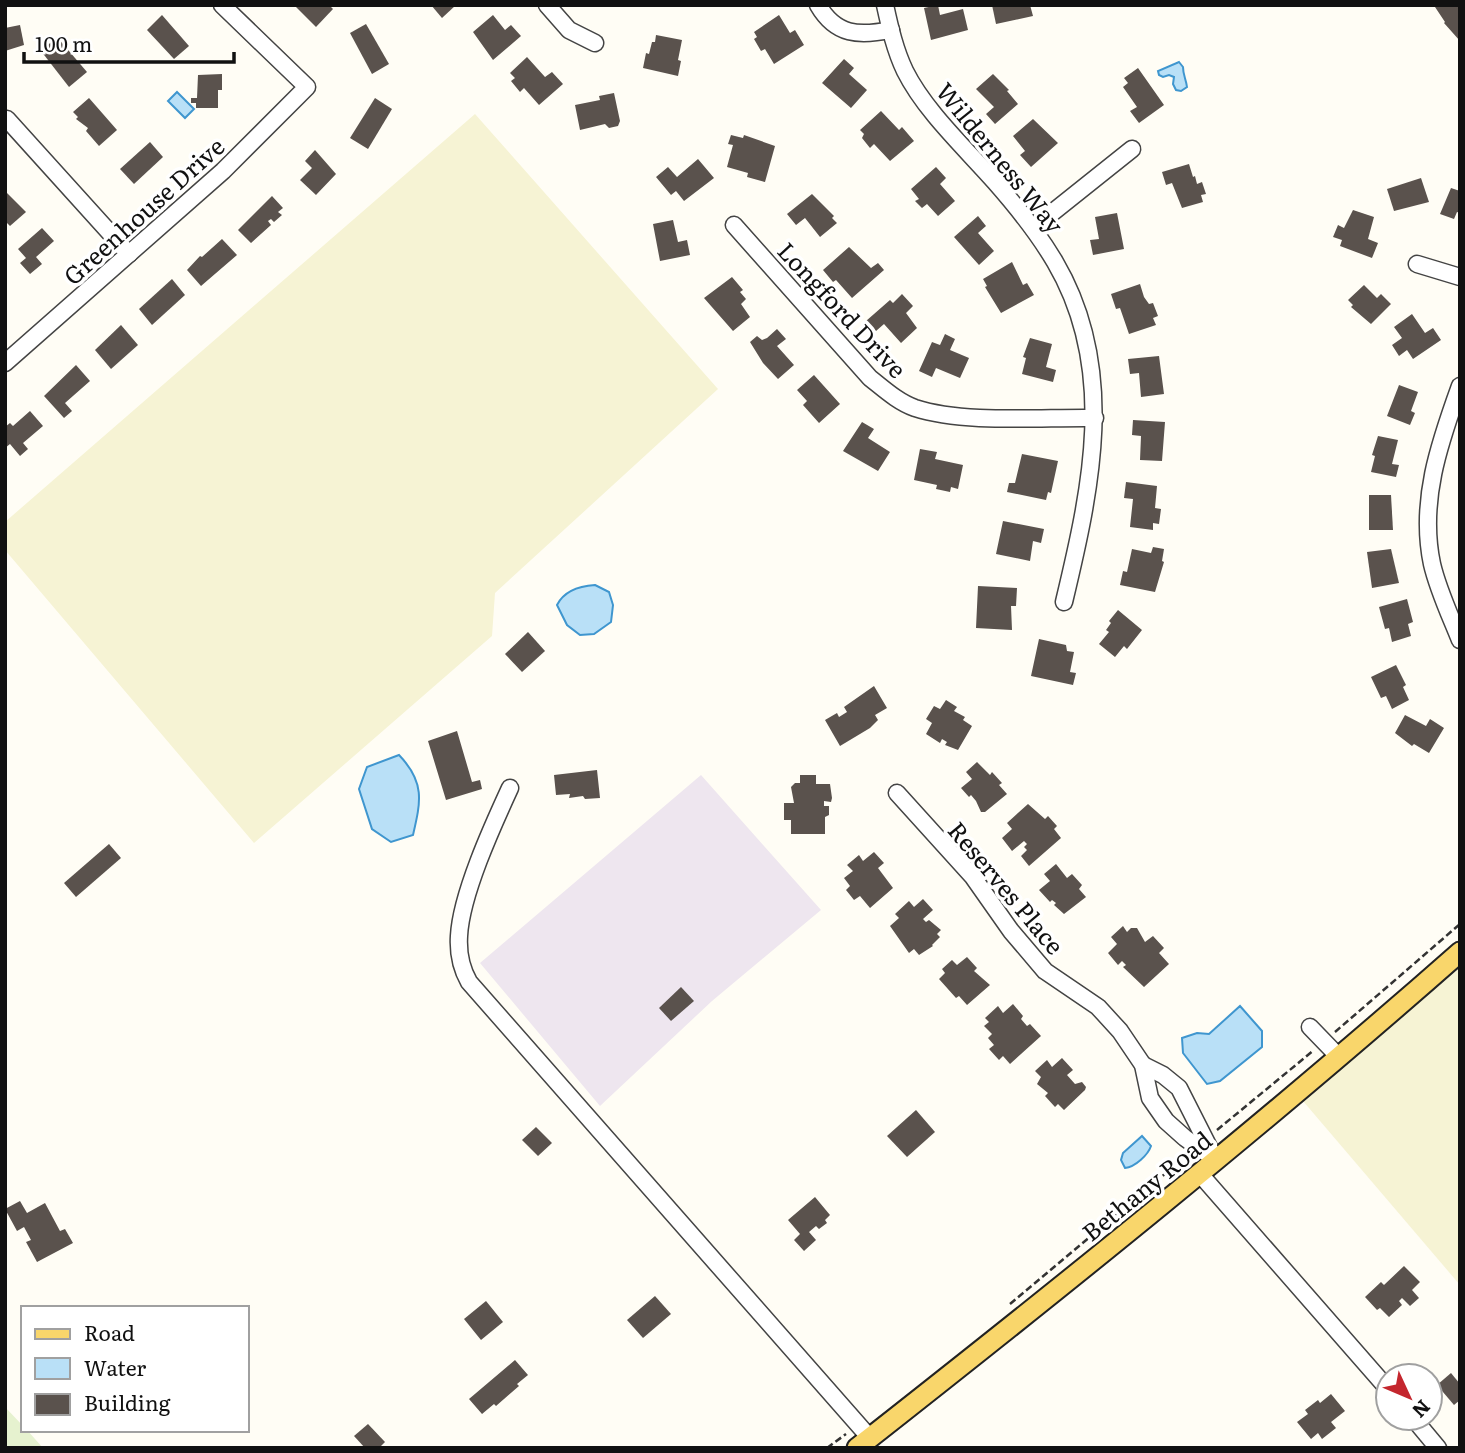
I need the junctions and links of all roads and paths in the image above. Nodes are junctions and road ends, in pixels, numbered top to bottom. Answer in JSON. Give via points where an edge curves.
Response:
{"nodes":[{"id":1,"x":222,"y":5,"type":"edge"},
{"id":2,"x":547,"y":5,"type":"edge"},
{"id":3,"x":818,"y":5,"type":"edge"},
{"id":4,"x":885,"y":5,"type":"edge"},
{"id":5,"x":891,"y":30,"type":"junction"},
{"id":6,"x":595,"y":43,"type":"dead end"},
{"id":7,"x":7,"y":119,"type":"edge"},
{"id":8,"x":1132,"y":149,"type":"dead end"},
{"id":9,"x":734,"y":225,"type":"dead end"},
{"id":10,"x":1033,"y":228,"type":"junction"},
{"id":11,"x":129,"y":254,"type":"junction"},
{"id":12,"x":1417,"y":264,"type":"dead end"},
{"id":13,"x":1460,"y":277,"type":"edge"},
{"id":14,"x":5,"y":363,"type":"edge"},
{"id":15,"x":1460,"y":386,"type":"edge"},
{"id":16,"x":1095,"y":418,"type":"junction"},
{"id":17,"x":1064,"y":602,"type":"dead end"},
{"id":18,"x":1460,"y":640,"type":"edge"},
{"id":19,"x":510,"y":788,"type":"dead end"},
{"id":20,"x":897,"y":793,"type":"dead end"},
{"id":21,"x":1460,"y":924,"type":"edge"},
{"id":22,"x":1460,"y":952,"type":"edge"},
{"id":23,"x":1310,"y":1027,"type":"dead end"},
{"id":24,"x":1324,"y":1041,"type":"junction"},
{"id":25,"x":1339,"y":1057,"type":"junction"},
{"id":26,"x":1143,"y":1065,"type":"junction"},
{"id":27,"x":1219,"y":1128,"type":"dead end"},
{"id":28,"x":1216,"y":1160,"type":"junction"},
{"id":29,"x":1179,"y":1162,"type":"dead end"},
{"id":30,"x":1199,"y":1174,"type":"junction"},
{"id":31,"x":1009,"y":1305,"type":"dead end"},
{"id":32,"x":1374,"y":1373,"type":"edge"},
{"id":33,"x":1425,"y":1432,"type":"edge"},
{"id":34,"x":862,"y":1437,"type":"edge"},
{"id":35,"x":827,"y":1448,"type":"edge"},
{"id":36,"x":1438,"y":1448,"type":"edge"}],
"edges":[{"from":1,"to":11,"type":"street","name":"Greenhouse Drive","via":[[307,87],[223,171]]},
{"from":2,"to":6,"type":"street","via":[[569,30]]},
{"from":3,"to":5,"type":"street","via":[[830,21],[850,32],[868,35]]},
{"from":4,"to":5,"type":"street","name":"Wilderness Way"},
{"from":5,"to":10,"type":"street","name":"Wilderness Way","via":[[897,53],[917,90]]},
{"from":7,"to":11,"type":"street"},
{"from":8,"to":10,"type":"street"},
{"from":9,"to":16,"type":"street","name":"Longford Drive","via":[[870,378],[895,398],[957,416]]},
{"from":10,"to":16,"type":"street","name":"Wilderness Way","via":[[1077,311],[1092,373]]},
{"from":11,"to":14,"type":"street","name":"Greenhouse Drive"},
{"from":12,"to":13,"type":"street"},
{"from":15,"to":18,"type":"street","via":[[1436,458],[1428,510],[1432,562]]},
{"from":16,"to":17,"type":"street","name":"Wilderness Way","via":[[1092,457]]},
{"from":19,"to":34,"type":"street","via":[[479,862],[460,925],[463,971]]},
{"from":20,"to":26,"type":"street","name":"Reserves Place","via":[[973,877],[1045,971],[1098,1007]]},
{"from":21,"to":24,"type":"path"},
{"from":22,"to":25,"type":"main road","name":"Bethany Road"},
{"from":23,"to":24,"type":"street"},
{"from":24,"to":25,"type":"street"},
{"from":24,"to":27,"type":"path"},
{"from":25,"to":28,"type":"main road","name":"Bethany Road"},
{"from":26,"to":28,"type":"street","name":"Reserves Place","via":[[1179,1088]]},
{"from":26,"to":28,"type":"street","name":"Reserves Place","via":[[1150,1098],[1166,1121]]},
{"from":28,"to":30,"type":"main road","name":"Bethany Road"},
{"from":29,"to":31,"type":"path"},
{"from":30,"to":32,"type":"street"},
{"from":30,"to":34,"type":"main road","name":"Bethany Road"},
{"from":33,"to":36,"type":"street"},
{"from":34,"to":35,"type":"path"}]}
